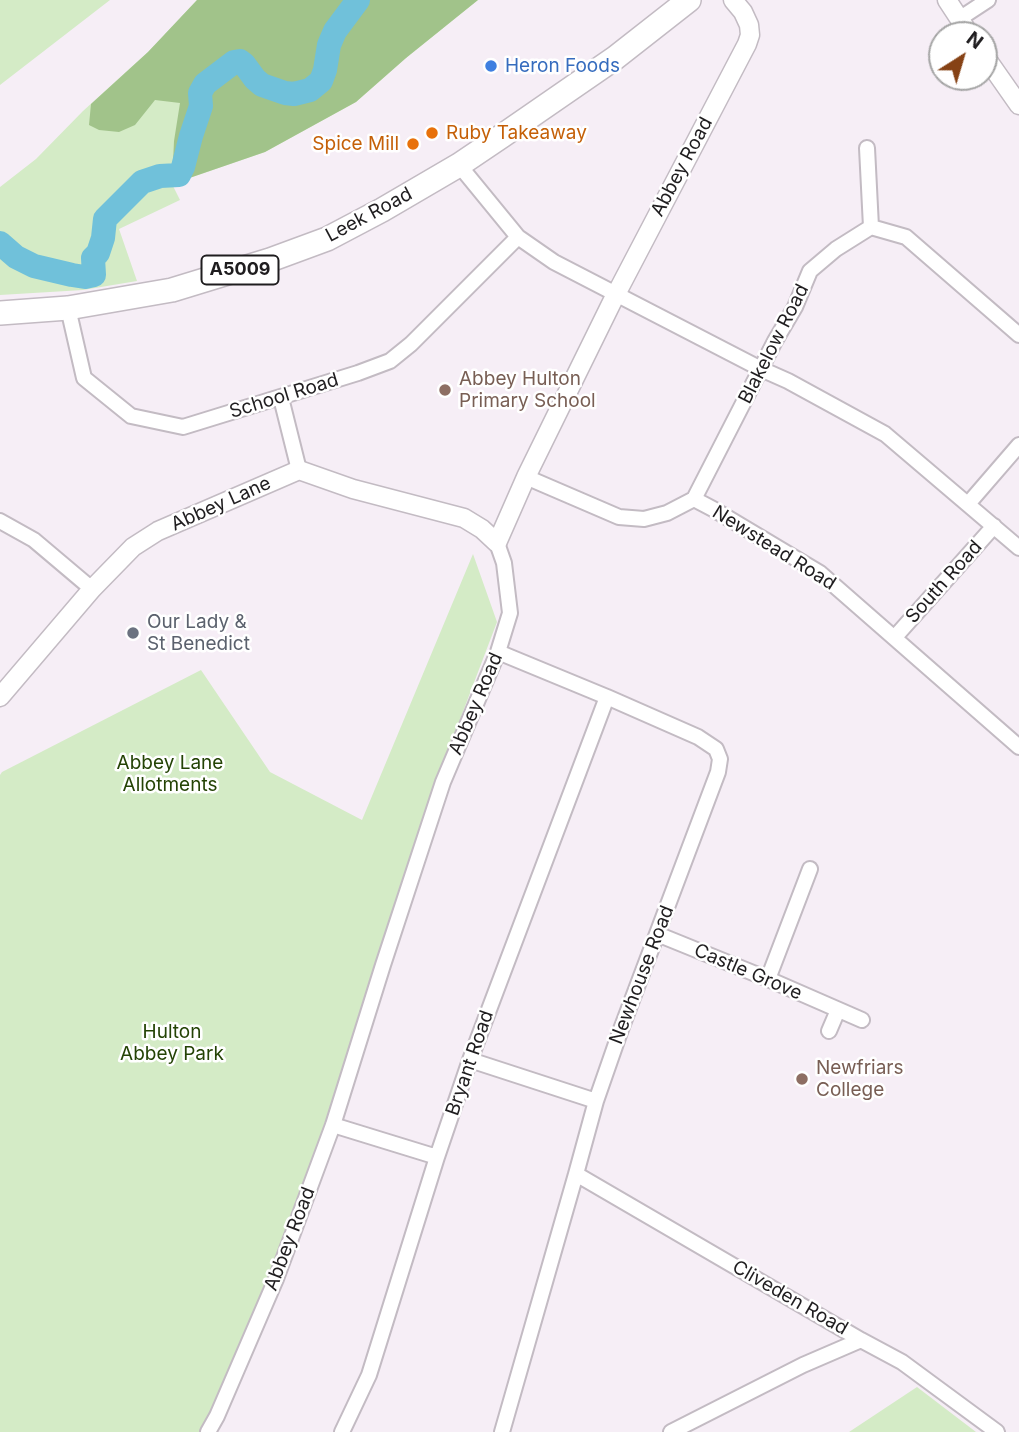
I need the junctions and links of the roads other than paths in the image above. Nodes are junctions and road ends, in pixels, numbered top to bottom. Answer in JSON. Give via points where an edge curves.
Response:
{"nodes":[{"id":1,"x":688,"y":0,"type":"edge"},
{"id":2,"x":733,"y":0,"type":"edge"},
{"id":3,"x":947,"y":0,"type":"edge"},
{"id":4,"x":988,"y":0,"type":"edge"},
{"id":5,"x":959,"y":19,"type":"joint"},
{"id":6,"x":998,"y":75,"type":"edge"},
{"id":7,"x":1019,"y":105,"type":"edge"},
{"id":8,"x":867,"y":148,"type":"dead end"},
{"id":9,"x":459,"y":164,"type":"junction"},
{"id":10,"x":871,"y":228,"type":"junction"},
{"id":11,"x":518,"y":237,"type":"junction"},
{"id":12,"x":616,"y":294,"type":"junction"},
{"id":13,"x":68,"y":308,"type":"junction"},
{"id":14,"x":0,"y":313,"type":"edge"},
{"id":15,"x":1019,"y":335,"type":"edge"},
{"id":16,"x":761,"y":369,"type":"junction"},
{"id":17,"x":281,"y":398,"type":"junction"},
{"id":18,"x":1019,"y":445,"type":"edge"},
{"id":19,"x":299,"y":470,"type":"junction"},
{"id":20,"x":526,"y":477,"type":"junction"},
{"id":21,"x":694,"y":499,"type":"junction"},
{"id":22,"x":968,"y":504,"type":"junction"},
{"id":23,"x":0,"y":521,"type":"edge"},
{"id":24,"x":994,"y":526,"type":"junction"},
{"id":25,"x":497,"y":543,"type":"junction"},
{"id":26,"x":1019,"y":548,"type":"edge"},
{"id":27,"x":92,"y":589,"type":"junction"},
{"id":28,"x":895,"y":637,"type":"junction"},
{"id":29,"x":498,"y":652,"type":"junction"},
{"id":30,"x":0,"y":697,"type":"edge"},
{"id":31,"x":607,"y":697,"type":"junction"},
{"id":32,"x":1019,"y":747,"type":"edge"},
{"id":33,"x":810,"y":869,"type":"dead end"},
{"id":34,"x":657,"y":934,"type":"junction"},
{"id":35,"x":768,"y":979,"type":"junction"},
{"id":36,"x":838,"y":1010,"type":"junction"},
{"id":37,"x":862,"y":1020,"type":"dead end"},
{"id":38,"x":829,"y":1031,"type":"dead end"},
{"id":39,"x":470,"y":1060,"type":"junction"},
{"id":40,"x":596,"y":1101,"type":"junction"},
{"id":41,"x":333,"y":1125,"type":"junction"},
{"id":42,"x":437,"y":1157,"type":"junction"},
{"id":43,"x":576,"y":1174,"type":"junction"},
{"id":44,"x":861,"y":1340,"type":"junction"},
{"id":45,"x":208,"y":1432,"type":"edge"},
{"id":46,"x":342,"y":1432,"type":"edge"},
{"id":47,"x":502,"y":1432,"type":"edge"},
{"id":48,"x":671,"y":1432,"type":"edge"},
{"id":49,"x":997,"y":1432,"type":"edge"}],
"edges":[{"from":1,"to":9,"type":"main road","name":"Leek Road","number":"A5009","via":[[592,74]]},
{"from":2,"to":12,"type":"street","name":"Abbey Road","via":[[748,25],[747,44]]},
{"from":3,"to":5,"type":"street"},
{"from":4,"to":5,"type":"street"},
{"from":6,"to":7,"type":"street"},
{"from":8,"to":10,"type":"street"},
{"from":9,"to":11,"type":"street"},
{"from":9,"to":13,"type":"main road","name":"Leek Road","number":"A5009","via":[[327,239],[270,260],[172,290]]},
{"from":10,"to":15,"type":"street","via":[[906,237]]},
{"from":10,"to":16,"type":"street","name":"Blakelow Road","via":[[836,248],[810,271]]},
{"from":11,"to":12,"type":"street","via":[[562,267]]},
{"from":11,"to":17,"type":"street","name":"School Road","via":[[390,360]]},
{"from":12,"to":16,"type":"street"},
{"from":12,"to":20,"type":"street","name":"Abbey Road"},
{"from":13,"to":14,"type":"main road","name":"Leek Road","number":"A5009"},
{"from":13,"to":17,"type":"street","name":"School Road","via":[[84,378],[131,416],[183,427]]},
{"from":16,"to":21,"type":"street","name":"Blakelow Road"},
{"from":16,"to":22,"type":"street","via":[[885,433]]},
{"from":17,"to":19,"type":"street"},
{"from":18,"to":22,"type":"street"},
{"from":19,"to":25,"type":"street","via":[[464,518]]},
{"from":19,"to":27,"type":"street","name":"Abbey Lane","via":[[158,531],[132,547]]},
{"from":20,"to":21,"type":"street","name":"Newstead Road","via":[[619,517],[644,519]]},
{"from":20,"to":25,"type":"street","name":"Abbey Road"},
{"from":21,"to":28,"type":"street","name":"Newstead Road","via":[[820,573]]},
{"from":22,"to":24,"type":"street"},
{"from":23,"to":27,"type":"street","via":[[34,540]]},
{"from":24,"to":26,"type":"street"},
{"from":24,"to":28,"type":"street","name":"South Road"},
{"from":25,"to":29,"type":"street","name":"Abbey Road","via":[[510,613]]},
{"from":27,"to":30,"type":"street","name":"Abbey Lane"},
{"from":28,"to":32,"type":"street","name":"Newstead Road"},
{"from":29,"to":31,"type":"street","name":"Newhouse Road"},
{"from":29,"to":41,"type":"street","name":"Abbey Road","via":[[443,782]]},
{"from":31,"to":34,"type":"street","name":"Newhouse Road","via":[[698,737],[716,749],[720,759]]},
{"from":31,"to":39,"type":"street","name":"Bryant Road"},
{"from":33,"to":35,"type":"street"},
{"from":34,"to":35,"type":"street","name":"Castle Grove"},
{"from":34,"to":40,"type":"street","name":"Newhouse Road"},
{"from":35,"to":36,"type":"street","name":"Castle Grove"},
{"from":36,"to":37,"type":"street","name":"Castle Grove"},
{"from":36,"to":38,"type":"street"},
{"from":39,"to":40,"type":"street"},
{"from":39,"to":42,"type":"street","name":"Bryant Road"},
{"from":40,"to":43,"type":"street","name":"Newhouse Road"},
{"from":41,"to":42,"type":"street"},
{"from":41,"to":45,"type":"street","name":"Abbey Road","via":[[276,1279]]},
{"from":42,"to":46,"type":"street","name":"Bryant Road","via":[[369,1375]]},
{"from":43,"to":44,"type":"street","name":"Cliveden Road"},
{"from":43,"to":47,"type":"street","name":"Newhouse Road"},
{"from":44,"to":48,"type":"street"},
{"from":44,"to":49,"type":"street","name":"Cliveden Road","via":[[902,1362]]}]}
